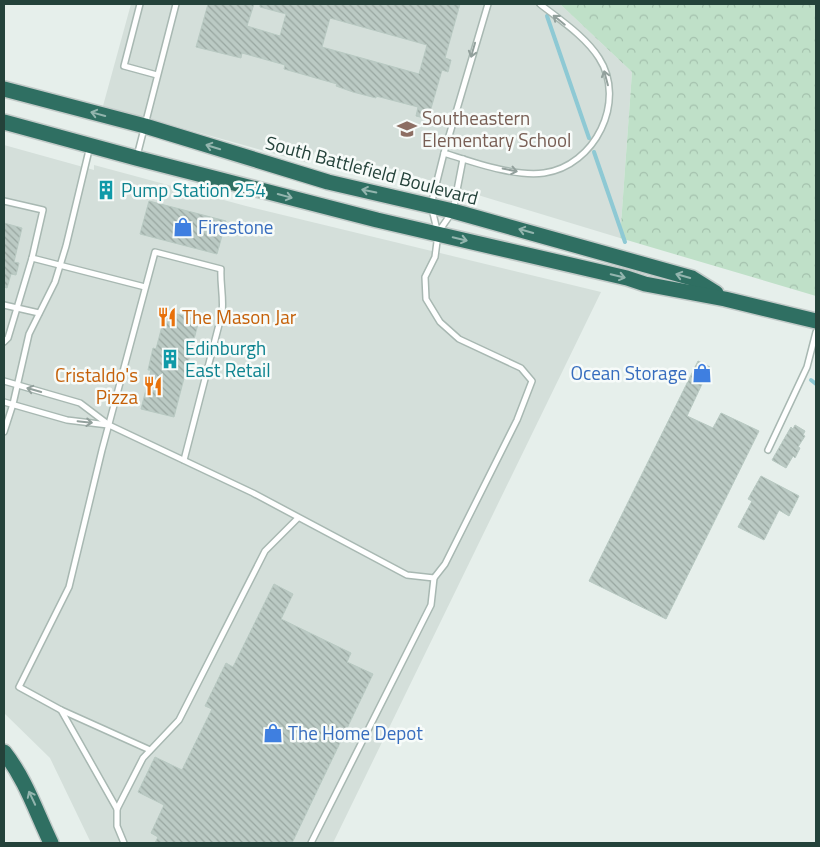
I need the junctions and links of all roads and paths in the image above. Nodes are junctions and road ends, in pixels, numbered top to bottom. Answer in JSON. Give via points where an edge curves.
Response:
{"nodes":[{"id":1,"x":140,"y":4,"type":"edge"},
{"id":2,"x":176,"y":4,"type":"edge"},
{"id":3,"x":488,"y":4,"type":"edge"},
{"id":4,"x":540,"y":4,"type":"edge"},
{"id":5,"x":157,"y":75,"type":"junction"},
{"id":6,"x":4,"y":89,"type":"edge"},
{"id":7,"x":4,"y":122,"type":"edge"},
{"id":8,"x":145,"y":126,"type":"junction"},
{"id":9,"x":90,"y":145,"type":"junction"},
{"id":10,"x":444,"y":153,"type":"junction"},
{"id":11,"x":136,"y":158,"type":"junction"},
{"id":12,"x":463,"y":159,"type":"junction"},
{"id":13,"x":4,"y":201,"type":"edge"},
{"id":14,"x":431,"y":205,"type":"junction"},
{"id":15,"x":453,"y":211,"type":"junction"},
{"id":16,"x":438,"y":234,"type":"junction"},
{"id":17,"x":32,"y":258,"type":"junction"},
{"id":18,"x":60,"y":264,"type":"junction"},
{"id":19,"x":145,"y":287,"type":"junction"},
{"id":20,"x":725,"y":299,"type":"junction"},
{"id":21,"x":4,"y":305,"type":"edge"},
{"id":22,"x":17,"y":308,"type":"junction"},
{"id":23,"x":39,"y":313,"type":"junction"},
{"id":24,"x":816,"y":321,"type":"edge"},
{"id":25,"x":816,"y":332,"type":"edge"},
{"id":26,"x":4,"y":342,"type":"edge"},
{"id":27,"x":4,"y":382,"type":"edge"},
{"id":28,"x":17,"y":385,"type":"junction"},
{"id":29,"x":4,"y":402,"type":"edge"},
{"id":30,"x":13,"y":404,"type":"junction"},
{"id":31,"x":109,"y":425,"type":"junction"},
{"id":32,"x":4,"y":432,"type":"edge"},
{"id":33,"x":768,"y":450,"type":"dead end"},
{"id":34,"x":184,"y":460,"type":"junction"},
{"id":35,"x":298,"y":518,"type":"junction"},
{"id":36,"x":434,"y":578,"type":"junction"},
{"id":37,"x":61,"y":710,"type":"junction"},
{"id":38,"x":150,"y":750,"type":"junction"},
{"id":39,"x":4,"y":752,"type":"edge"},
{"id":40,"x":117,"y":809,"type":"junction"},
{"id":41,"x":51,"y":843,"type":"edge"},
{"id":42,"x":124,"y":843,"type":"edge"},
{"id":43,"x":311,"y":843,"type":"edge"}],
"edges":[{"from":1,"to":5,"type":"lane","via":[[124,66]]},
{"from":2,"to":5,"type":"lane"},
{"from":3,"to":10,"type":"lane","one_way":true},
{"from":12,"to":4,"type":"lane","one_way":true,"via":[[528,174],[546,173],[578,160],[599,135],[609,102],[608,78],[599,58],[579,36]]},
{"from":5,"to":8,"type":"lane"},
{"from":8,"to":6,"type":"highway","name":"South Battlefield Boulevard","one_way":true},
{"from":7,"to":9,"type":"highway","name":"South Battlefield Boulevard"},
{"from":8,"to":11,"type":"lane"},
{"from":14,"to":8,"type":"highway","name":"South Battlefield Boulevard","one_way":true,"via":[[328,182]]},
{"from":9,"to":11,"type":"highway","name":"South Battlefield Boulevard"},
{"from":9,"to":18,"type":"lane"},
{"from":10,"to":12,"type":"lane"},
{"from":10,"to":14,"type":"lane"},
{"from":11,"to":16,"type":"highway","name":"South Battlefield Boulevard","one_way":true},
{"from":12,"to":15,"type":"lane"},
{"from":13,"to":17,"type":"lane","via":[[43,210]]},
{"from":14,"to":15,"type":"highway","name":"South Battlefield Boulevard"},
{"from":14,"to":16,"type":"lane"},
{"from":15,"to":16,"type":"lane"},
{"from":20,"to":15,"type":"highway","name":"South Battlefield Boulevard","one_way":true,"via":[[692,278]]},
{"from":16,"to":20,"type":"highway","name":"South Battlefield Boulevard","one_way":true,"via":[[645,284]]},
{"from":16,"to":36,"type":"lane","via":[[435,257],[425,277],[426,299],[440,322],[459,339],[521,368],[532,381],[512,429],[445,564]]},
{"from":17,"to":18,"type":"lane"},
{"from":17,"to":22,"type":"lane"},
{"from":18,"to":19,"type":"lane"},
{"from":18,"to":23,"type":"lane"},
{"from":19,"to":31,"type":"lane"},
{"from":19,"to":34,"type":"lane","via":[[155,252],[221,268],[222,313]]},
{"from":20,"to":24,"type":"highway","name":"South Battlefield Boulevard"},
{"from":21,"to":22,"type":"lane"},
{"from":22,"to":23,"type":"lane"},
{"from":22,"to":26,"type":"lane"},
{"from":23,"to":28,"type":"lane","via":[[29,334]]},
{"from":25,"to":33,"type":"lane","via":[[808,367]]},
{"from":27,"to":28,"type":"lane"},
{"from":28,"to":30,"type":"lane"},
{"from":31,"to":28,"type":"lane","one_way":true,"via":[[80,403]]},
{"from":29,"to":30,"type":"lane"},
{"from":30,"to":31,"type":"lane","one_way":true,"via":[[67,420]]},
{"from":30,"to":32,"type":"lane"},
{"from":31,"to":34,"type":"lane"},
{"from":31,"to":37,"type":"lane","via":[[69,587],[18,687]]},
{"from":34,"to":35,"type":"lane"},
{"from":35,"to":36,"type":"lane","via":[[407,575]]},
{"from":35,"to":38,"type":"lane","via":[[265,551],[179,720]]},
{"from":36,"to":43,"type":"lane","via":[[431,605]]},
{"from":37,"to":38,"type":"lane"},
{"from":37,"to":40,"type":"lane"},
{"from":38,"to":40,"type":"lane"},
{"from":41,"to":39,"type":"highway","one_way":true,"via":[[30,793]]},
{"from":40,"to":42,"type":"lane","via":[[117,826]]}]}
